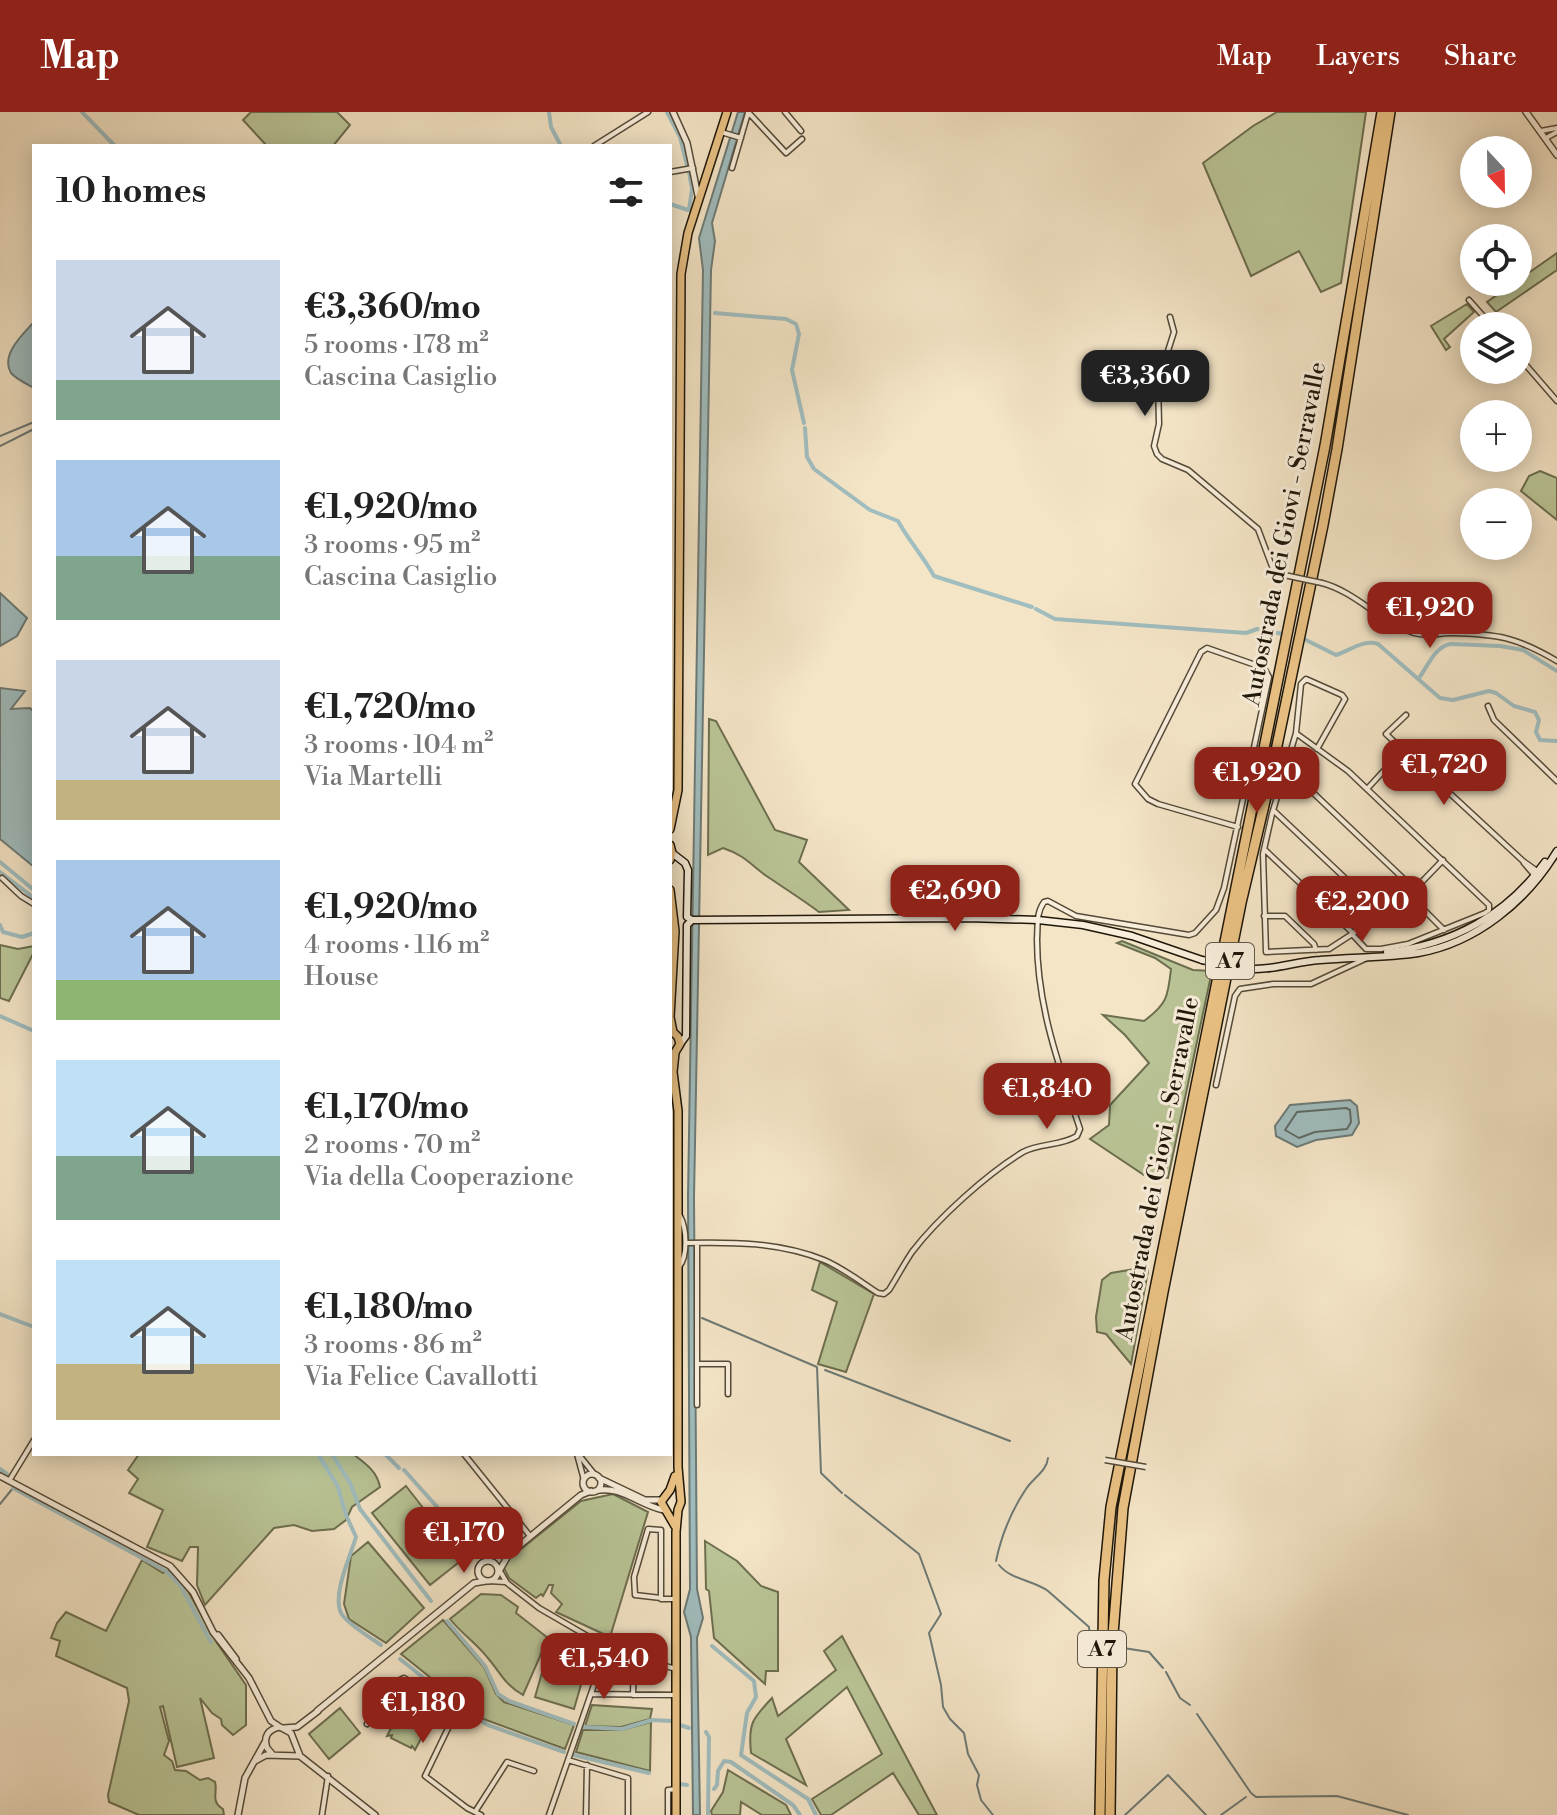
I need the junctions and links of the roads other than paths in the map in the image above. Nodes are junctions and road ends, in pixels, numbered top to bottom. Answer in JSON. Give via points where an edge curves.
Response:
{"nodes":[{"id":1,"x":648,"y":112,"type":"edge"},
{"id":2,"x":673,"y":112,"type":"edge"},
{"id":3,"x":727,"y":112,"type":"edge"},
{"id":4,"x":748,"y":112,"type":"edge"},
{"id":5,"x":785,"y":112,"type":"edge"},
{"id":6,"x":1382,"y":112,"type":"edge"},
{"id":7,"x":1390,"y":112,"type":"edge"},
{"id":8,"x":1526,"y":112,"type":"edge"},
{"id":9,"x":1557,"y":130,"type":"edge"},
{"id":10,"x":801,"y":131,"type":"dead end"},
{"id":11,"x":1541,"y":131,"type":"junction"},
{"id":12,"x":725,"y":133,"type":"junction"},
{"id":13,"x":740,"y":137,"type":"junction"},
{"id":14,"x":1546,"y":138,"type":"junction"},
{"id":15,"x":802,"y":139,"type":"dead end"},
{"id":16,"x":597,"y":144,"type":"edge"},
{"id":17,"x":1557,"y":155,"type":"edge"},
{"id":18,"x":693,"y":168,"type":"junction"},
{"id":19,"x":732,"y":168,"type":"dead end"},
{"id":20,"x":672,"y":172,"type":"edge"},
{"id":21,"x":695,"y":176,"type":"junction"},
{"id":22,"x":706,"y":177,"type":"junction"},
{"id":23,"x":699,"y":201,"type":"junction"},
{"id":24,"x":1469,"y":300,"type":"dead end"},
{"id":25,"x":1480,"y":312,"type":"edge"},
{"id":26,"x":1170,"y":317,"type":"dead end"},
{"id":27,"x":1532,"y":372,"type":"edge"},
{"id":28,"x":1557,"y":401,"type":"edge"},
{"id":29,"x":1557,"y":661,"type":"edge"},
{"id":30,"x":1488,"y":706,"type":"dead end"},
{"id":31,"x":1406,"y":715,"type":"dead end"},
{"id":32,"x":1296,"y":733,"type":"junction"},
{"id":33,"x":1317,"y":749,"type":"junction"},
{"id":34,"x":1403,"y":750,"type":"junction"},
{"id":35,"x":1286,"y":767,"type":"junction"},
{"id":36,"x":1557,"y":781,"type":"edge"},
{"id":37,"x":1367,"y":789,"type":"junction"},
{"id":38,"x":1273,"y":810,"type":"junction"},
{"id":39,"x":672,"y":816,"type":"edge"},
{"id":40,"x":1238,"y":827,"type":"junction"},
{"id":41,"x":1557,"y":844,"type":"edge"},
{"id":42,"x":1264,"y":849,"type":"junction"},
{"id":43,"x":672,"y":851,"type":"edge"},
{"id":44,"x":1557,"y":851,"type":"edge"},
{"id":45,"x":1443,"y":860,"type":"junction"},
{"id":46,"x":1537,"y":875,"type":"junction"},
{"id":47,"x":1,"y":879,"type":"edge"},
{"id":48,"x":1409,"y":889,"type":"junction"},
{"id":49,"x":32,"y":903,"type":"edge"},
{"id":50,"x":672,"y":906,"type":"edge"},
{"id":51,"x":1382,"y":913,"type":"junction"},
{"id":52,"x":1264,"y":916,"type":"junction"},
{"id":53,"x":692,"y":920,"type":"junction"},
{"id":54,"x":1038,"y":920,"type":"junction"},
{"id":55,"x":1444,"y":930,"type":"junction"},
{"id":56,"x":1352,"y":934,"type":"junction"},
{"id":57,"x":1448,"y":941,"type":"junction"},
{"id":58,"x":1316,"y":950,"type":"junction"},
{"id":59,"x":1368,"y":956,"type":"junction"},
{"id":60,"x":672,"y":977,"type":"edge"},
{"id":61,"x":672,"y":1033,"type":"edge"},
{"id":62,"x":680,"y":1044,"type":"junction"},
{"id":63,"x":672,"y":1054,"type":"edge"},
{"id":64,"x":672,"y":1074,"type":"edge"},
{"id":65,"x":1216,"y":1085,"type":"dead end"},
{"id":66,"x":679,"y":1214,"type":"junction"},
{"id":67,"x":686,"y":1243,"type":"junction"},
{"id":68,"x":697,"y":1243,"type":"junction"},
{"id":69,"x":679,"y":1267,"type":"junction"},
{"id":70,"x":674,"y":1356,"type":"edge"},
{"id":71,"x":697,"y":1364,"type":"junction"},
{"id":72,"x":728,"y":1394,"type":"dead end"},
{"id":73,"x":697,"y":1405,"type":"dead end"},
{"id":74,"x":32,"y":1443,"type":"edge"},
{"id":75,"x":466,"y":1456,"type":"edge"},
{"id":76,"x":578,"y":1456,"type":"edge"},
{"id":77,"x":580,"y":1456,"type":"edge"},
{"id":78,"x":1105,"y":1460,"type":"dead end"},
{"id":79,"x":678,"y":1467,"type":"junction"},
{"id":80,"x":1146,"y":1467,"type":"dead end"},
{"id":81,"x":0,"y":1476,"type":"edge"},
{"id":82,"x":597,"y":1476,"type":"junction"},
{"id":83,"x":9,"y":1481,"type":"junction"},
{"id":84,"x":584,"y":1482,"type":"junction"},
{"id":85,"x":593,"y":1491,"type":"junction"},
{"id":86,"x":668,"y":1493,"type":"junction"},
{"id":87,"x":679,"y":1496,"type":"junction"},
{"id":88,"x":578,"y":1497,"type":"junction"},
{"id":89,"x":661,"y":1500,"type":"junction"},
{"id":90,"x":678,"y":1510,"type":"junction"},
{"id":91,"x":666,"y":1511,"type":"junction"},
{"id":92,"x":676,"y":1532,"type":"junction"},
{"id":93,"x":530,"y":1536,"type":"junction"},
{"id":94,"x":509,"y":1554,"type":"junction"},
{"id":95,"x":486,"y":1561,"type":"junction"},
{"id":96,"x":498,"y":1570,"type":"junction"},
{"id":97,"x":478,"y":1574,"type":"junction"},
{"id":98,"x":488,"y":1581,"type":"junction"},
{"id":99,"x":474,"y":1583,"type":"junction"},
{"id":100,"x":507,"y":1583,"type":"junction"},
{"id":101,"x":661,"y":1598,"type":"junction"},
{"id":102,"x":677,"y":1599,"type":"junction"},
{"id":103,"x":602,"y":1646,"type":"junction"},
{"id":104,"x":634,"y":1658,"type":"junction"},
{"id":105,"x":676,"y":1669,"type":"junction"},
{"id":106,"x":591,"y":1694,"type":"junction"},
{"id":107,"x":633,"y":1695,"type":"junction"},
{"id":108,"x":677,"y":1695,"type":"junction"},
{"id":109,"x":269,"y":1719,"type":"junction"},
{"id":110,"x":303,"y":1723,"type":"junction"},
{"id":111,"x":367,"y":1724,"type":"dead end"},
{"id":112,"x":282,"y":1728,"type":"junction"},
{"id":113,"x":268,"y":1733,"type":"junction"},
{"id":114,"x":265,"y":1742,"type":"junction"},
{"id":115,"x":294,"y":1742,"type":"junction"},
{"id":116,"x":274,"y":1755,"type":"junction"},
{"id":117,"x":284,"y":1755,"type":"junction"},
{"id":118,"x":300,"y":1756,"type":"junction"},
{"id":119,"x":568,"y":1760,"type":"junction"},
{"id":120,"x":255,"y":1761,"type":"junction"},
{"id":121,"x":587,"y":1765,"type":"junction"},
{"id":122,"x":534,"y":1771,"type":"dead end"},
{"id":123,"x":328,"y":1776,"type":"junction"},
{"id":124,"x":676,"y":1789,"type":"junction"},
{"id":125,"x":475,"y":1812,"type":"junction"},
{"id":126,"x":238,"y":1815,"type":"edge"},
{"id":127,"x":322,"y":1815,"type":"edge"},
{"id":128,"x":375,"y":1815,"type":"edge"},
{"id":129,"x":481,"y":1815,"type":"edge"},
{"id":130,"x":549,"y":1815,"type":"edge"},
{"id":131,"x":586,"y":1815,"type":"edge"},
{"id":132,"x":628,"y":1815,"type":"edge"},
{"id":133,"x":668,"y":1815,"type":"edge"},
{"id":134,"x":676,"y":1815,"type":"edge"},
{"id":135,"x":1100,"y":1815,"type":"edge"},
{"id":136,"x":1110,"y":1815,"type":"edge"}],
"edges":[{"from":1,"to":16,"type":"street"},
{"from":2,"to":18,"type":"street"},
{"from":3,"to":12,"type":"main road"},
{"from":4,"to":13,"type":"street"},
{"from":4,"to":15,"type":"street","via":[[786,153]]},
{"from":5,"to":10,"type":"street"},
{"from":6,"to":135,"type":"highway","name":"Autostrada dei Giovi - Serravalle","number":"A7","via":[[1325,446],[1111,1507],[1104,1580]]},
{"from":7,"to":136,"type":"highway","name":"Autostrada dei Giovi - Serravalle","number":"A7","via":[[1329,495],[1241,903],[1123,1508],[1112,1647]]},
{"from":8,"to":11,"type":"street"},
{"from":9,"to":11,"type":"street"},
{"from":9,"to":14,"type":"street"},
{"from":11,"to":14,"type":"street"},
{"from":12,"to":13,"type":"street"},
{"from":12,"to":22,"type":"main road"},
{"from":13,"to":19,"type":"street"},
{"from":14,"to":17,"type":"street"},
{"from":18,"to":20,"type":"street"},
{"from":18,"to":21,"type":"street"},
{"from":21,"to":22,"type":"street"},
{"from":21,"to":23,"type":"street"},
{"from":22,"to":23,"type":"main road"},
{"from":23,"to":39,"type":"main road","via":[[681,274],[678,790]]},
{"from":24,"to":25,"type":"street"},
{"from":26,"to":29,"type":"street","bridge":true,"via":[[1174,332],[1158,382],[1157,454],[1188,470],[1258,529],[1273,569],[1336,587],[1389,623],[1414,632],[1497,635]]},
{"from":27,"to":28,"type":"street"},
{"from":30,"to":36,"type":"street","via":[[1492,718]]},
{"from":31,"to":34,"type":"street","via":[[1386,734]]},
{"from":32,"to":33,"type":"street"},
{"from":32,"to":33,"type":"street","via":[[1301,684],[1306,679],[1344,697]]},
{"from":32,"to":35,"type":"street"},
{"from":33,"to":37,"type":"street"},
{"from":34,"to":37,"type":"street"},
{"from":34,"to":46,"type":"street"},
{"from":35,"to":38,"type":"street"},
{"from":35,"to":48,"type":"street"},
{"from":37,"to":45,"type":"street"},
{"from":38,"to":42,"type":"street"},
{"from":38,"to":51,"type":"street"},
{"from":40,"to":40,"type":"street","via":[[1158,804],[1135,784],[1207,648],[1269,674]]},
{"from":40,"to":54,"type":"street","via":[[1218,905],[1195,933],[1076,916],[1048,901],[1040,906]]},
{"from":41,"to":46,"type":"main road"},
{"from":42,"to":52,"type":"street"},
{"from":42,"to":56,"type":"street"},
{"from":43,"to":53,"type":"main road","via":[[687,868],[687,917]]},
{"from":44,"to":46,"type":"main road"},
{"from":45,"to":48,"type":"street"},
{"from":45,"to":55,"type":"street","via":[[1489,905],[1485,913]]},
{"from":46,"to":57,"type":"main road","via":[[1493,915]]},
{"from":47,"to":49,"type":"street"},
{"from":48,"to":51,"type":"street"},
{"from":48,"to":55,"type":"street"},
{"from":50,"to":60,"type":"main road"},
{"from":51,"to":56,"type":"street"},
{"from":52,"to":58,"type":"street","via":[[1285,916]]},
{"from":52,"to":58,"type":"street","via":[[1267,952]]},
{"from":53,"to":54,"type":"main road"},
{"from":53,"to":62,"type":"main road","via":[[687,925],[686,1036]]},
{"from":54,"to":59,"type":"main road","bridge":true,"via":[[1120,933],[1241,968],[1270,970]]},
{"from":54,"to":68,"type":"street","via":[[1042,1005],[1080,1129],[1077,1136],[1030,1149],[991,1175],[929,1234],[884,1294],[801,1253],[752,1243]]},
{"from":55,"to":56,"type":"street","via":[[1381,949],[1366,949]]},
{"from":55,"to":57,"type":"street"},
{"from":56,"to":58,"type":"street","via":[[1329,949]]},
{"from":57,"to":59,"type":"main road"},
{"from":59,"to":65,"type":"street","via":[[1311,984],[1240,989]]},
{"from":61,"to":62,"type":"main road"},
{"from":62,"to":63,"type":"main road"},
{"from":64,"to":66,"type":"main road","via":[[678,1111]]},
{"from":66,"to":67,"type":"street"},
{"from":66,"to":69,"type":"main road"},
{"from":67,"to":68,"type":"street"},
{"from":67,"to":69,"type":"street"},
{"from":68,"to":71,"type":"street"},
{"from":69,"to":70,"type":"main road"},
{"from":70,"to":79,"type":"main road"},
{"from":71,"to":72,"type":"street","via":[[728,1364]]},
{"from":71,"to":73,"type":"street"},
{"from":74,"to":83,"type":"street"},
{"from":75,"to":93,"type":"street"},
{"from":76,"to":84,"type":"street"},
{"from":77,"to":82,"type":"street"},
{"from":78,"to":80,"type":"street","bridge":true},
{"from":79,"to":86,"type":"main road"},
{"from":79,"to":87,"type":"main road"},
{"from":81,"to":83,"type":"street"},
{"from":82,"to":84,"type":"street","via":[[589,1475]]},
{"from":82,"to":85,"type":"street","via":[[600,1486]]},
{"from":82,"to":89,"type":"street","via":[[643,1500]]},
{"from":83,"to":109,"type":"street","via":[[170,1566],[231,1650]]},
{"from":84,"to":85,"type":"street"},
{"from":84,"to":88,"type":"street"},
{"from":85,"to":88,"type":"street"},
{"from":85,"to":91,"type":"street","via":[[613,1489]]},
{"from":86,"to":87,"type":"main road"},
{"from":86,"to":89,"type":"main road"},
{"from":87,"to":90,"type":"main road"},
{"from":88,"to":93,"type":"street"},
{"from":89,"to":91,"type":"main road"},
{"from":90,"to":91,"type":"main road"},
{"from":90,"to":92,"type":"main road"},
{"from":91,"to":92,"type":"main road"},
{"from":92,"to":102,"type":"main road"},
{"from":93,"to":94,"type":"street"},
{"from":94,"to":95,"type":"street"},
{"from":94,"to":96,"type":"street"},
{"from":95,"to":96,"type":"street"},
{"from":95,"to":97,"type":"street"},
{"from":96,"to":98,"type":"street"},
{"from":96,"to":100,"type":"street"},
{"from":97,"to":98,"type":"street"},
{"from":97,"to":99,"type":"street"},
{"from":98,"to":99,"type":"street"},
{"from":98,"to":100,"type":"street"},
{"from":99,"to":110,"type":"street"},
{"from":100,"to":103,"type":"street"},
{"from":101,"to":101,"type":"street","via":[[661,1530],[648,1529],[634,1577],[635,1595]]},
{"from":101,"to":102,"type":"street"},
{"from":102,"to":105,"type":"main road"},
{"from":103,"to":104,"type":"street"},
{"from":103,"to":106,"type":"street"},
{"from":104,"to":105,"type":"street"},
{"from":104,"to":107,"type":"street"},
{"from":105,"to":108,"type":"main road"},
{"from":106,"to":107,"type":"street"},
{"from":106,"to":119,"type":"street"},
{"from":107,"to":108,"type":"street"},
{"from":108,"to":124,"type":"main road"},
{"from":109,"to":112,"type":"street"},
{"from":109,"to":113,"type":"street"},
{"from":110,"to":112,"type":"street"},
{"from":110,"to":115,"type":"street"},
{"from":111,"to":125,"type":"street","via":[[388,1686],[404,1678],[452,1708],[453,1718],[425,1776]]},
{"from":112,"to":113,"type":"street"},
{"from":112,"to":115,"type":"street"},
{"from":113,"to":114,"type":"street"},
{"from":114,"to":116,"type":"street"},
{"from":114,"to":120,"type":"street"},
{"from":115,"to":117,"type":"street"},
{"from":115,"to":118,"type":"street"},
{"from":116,"to":117,"type":"street"},
{"from":116,"to":120,"type":"street"},
{"from":117,"to":118,"type":"street"},
{"from":118,"to":123,"type":"street"},
{"from":119,"to":121,"type":"street"},
{"from":119,"to":130,"type":"street"},
{"from":120,"to":126,"type":"street","via":[[245,1778]]},
{"from":121,"to":131,"type":"street"},
{"from":121,"to":132,"type":"street","via":[[628,1778]]},
{"from":122,"to":125,"type":"street","via":[[507,1762]]},
{"from":123,"to":127,"type":"street"},
{"from":123,"to":128,"type":"street"},
{"from":124,"to":133,"type":"street","via":[[668,1790]]},
{"from":124,"to":134,"type":"main road"},
{"from":125,"to":129,"type":"street"}]}
